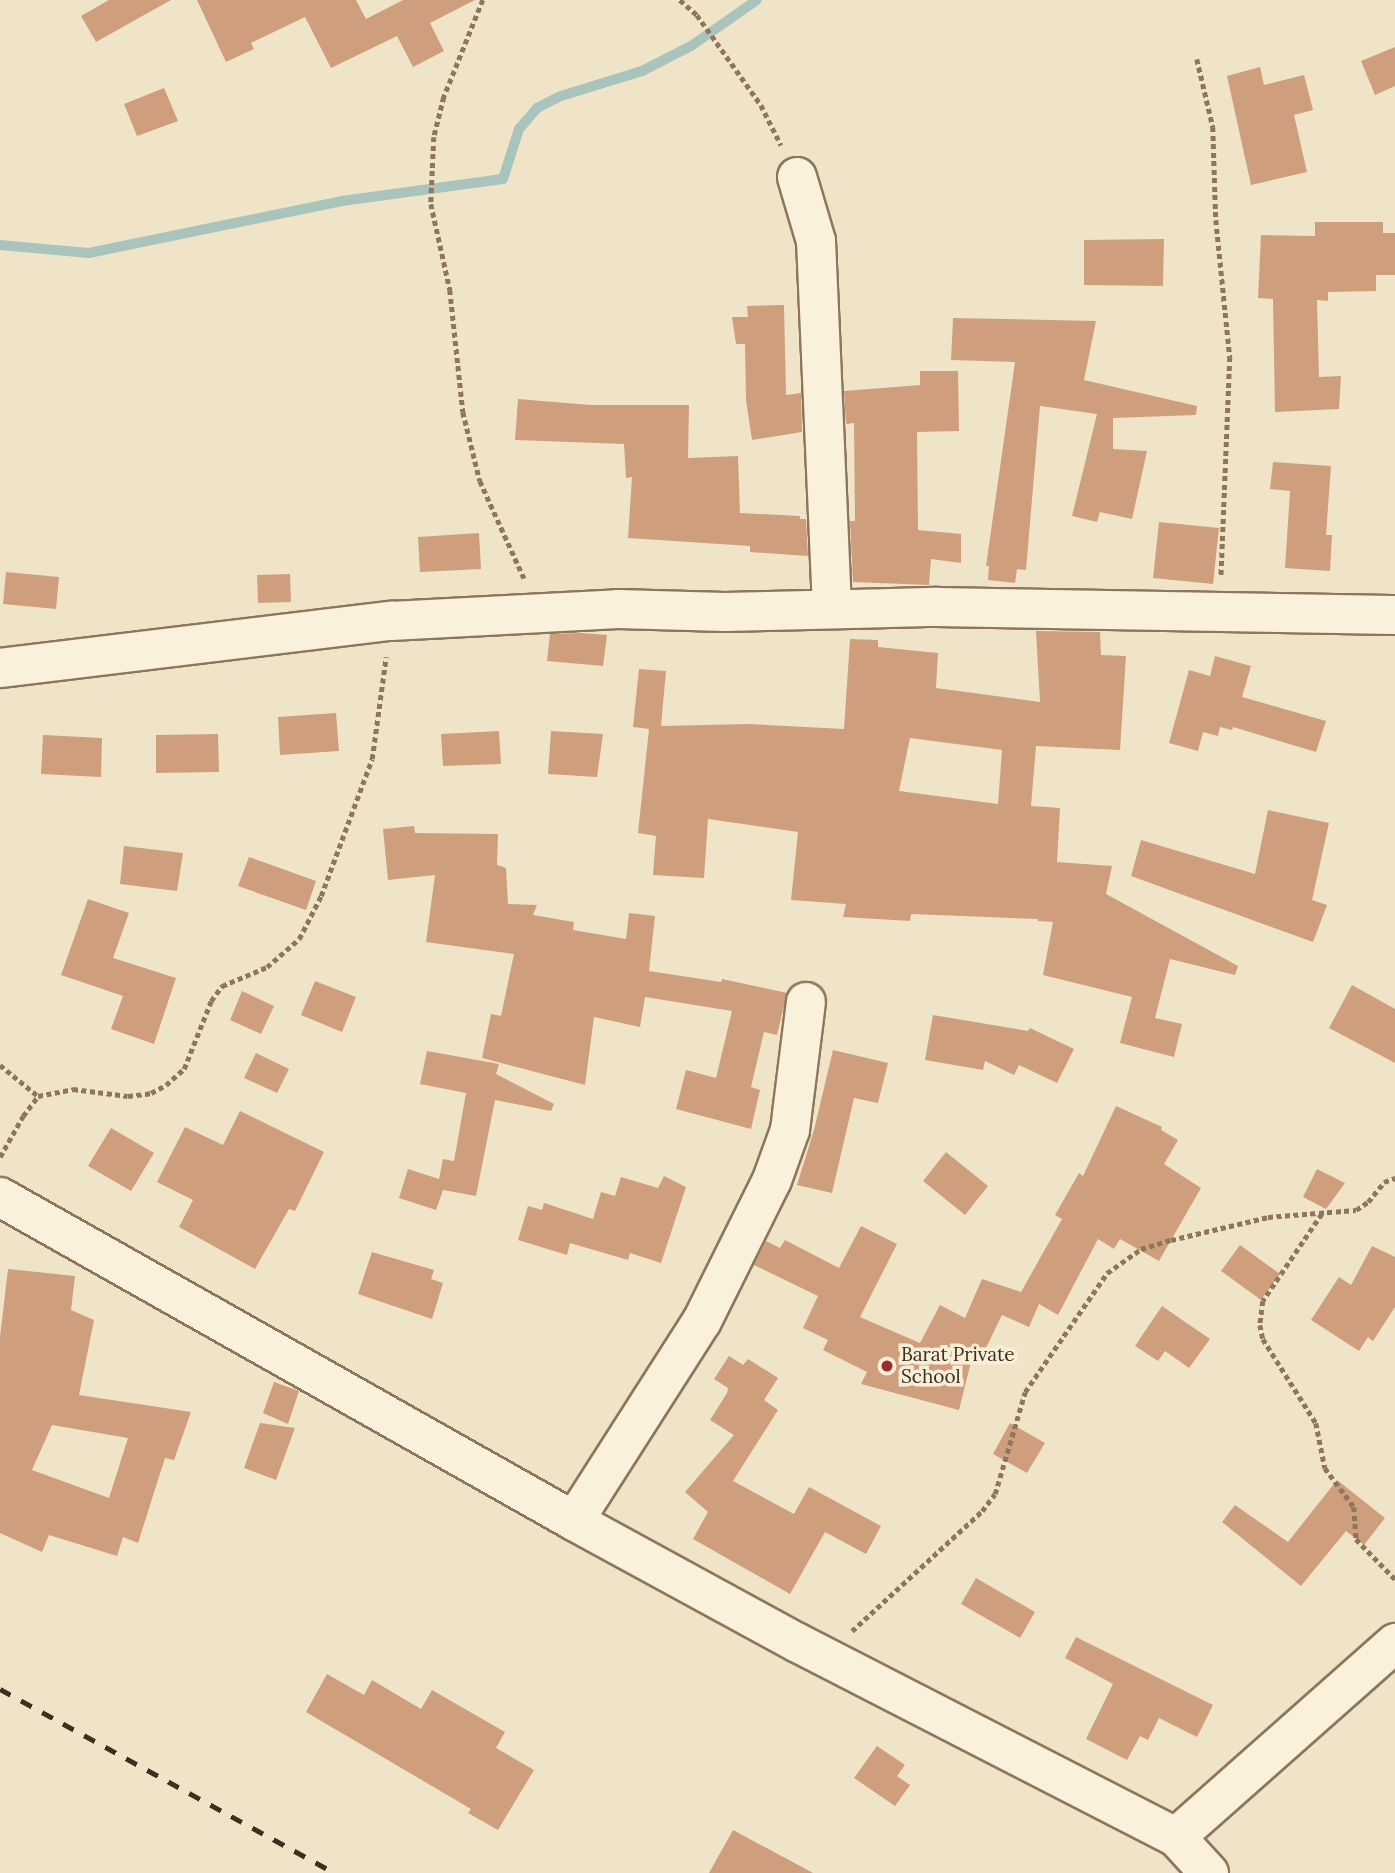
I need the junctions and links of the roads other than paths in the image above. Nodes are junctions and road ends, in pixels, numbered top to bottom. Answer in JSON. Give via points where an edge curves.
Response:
{"nodes":[{"id":1,"x":797,"y":177,"type":"road end"},
{"id":2,"x":832,"y":608,"type":"junction"},
{"id":3,"x":1395,"y":615,"type":"edge"},
{"id":4,"x":0,"y":668,"type":"edge"},
{"id":5,"x":806,"y":1002,"type":"dead end"},
{"id":6,"x":0,"y":1196,"type":"edge"},
{"id":7,"x":574,"y":1521,"type":"junction"},
{"id":8,"x":1395,"y":1643,"type":"edge"},
{"id":9,"x":1176,"y":1837,"type":"junction"},
{"id":10,"x":1209,"y":1873,"type":"edge"}],
"edges":[{"from":1,"to":2,"type":"street","via":[[816,242]]},
{"from":2,"to":3,"type":"street"},
{"from":2,"to":4,"type":"street","via":[[618,609],[391,621]]},
{"from":5,"to":7,"type":"street","via":[[790,1130],[772,1180],[702,1321]]},
{"from":6,"to":7,"type":"street"},
{"from":7,"to":9,"type":"street","via":[[825,1657]]},
{"from":8,"to":9,"type":"street"},
{"from":9,"to":10,"type":"street"}]}
